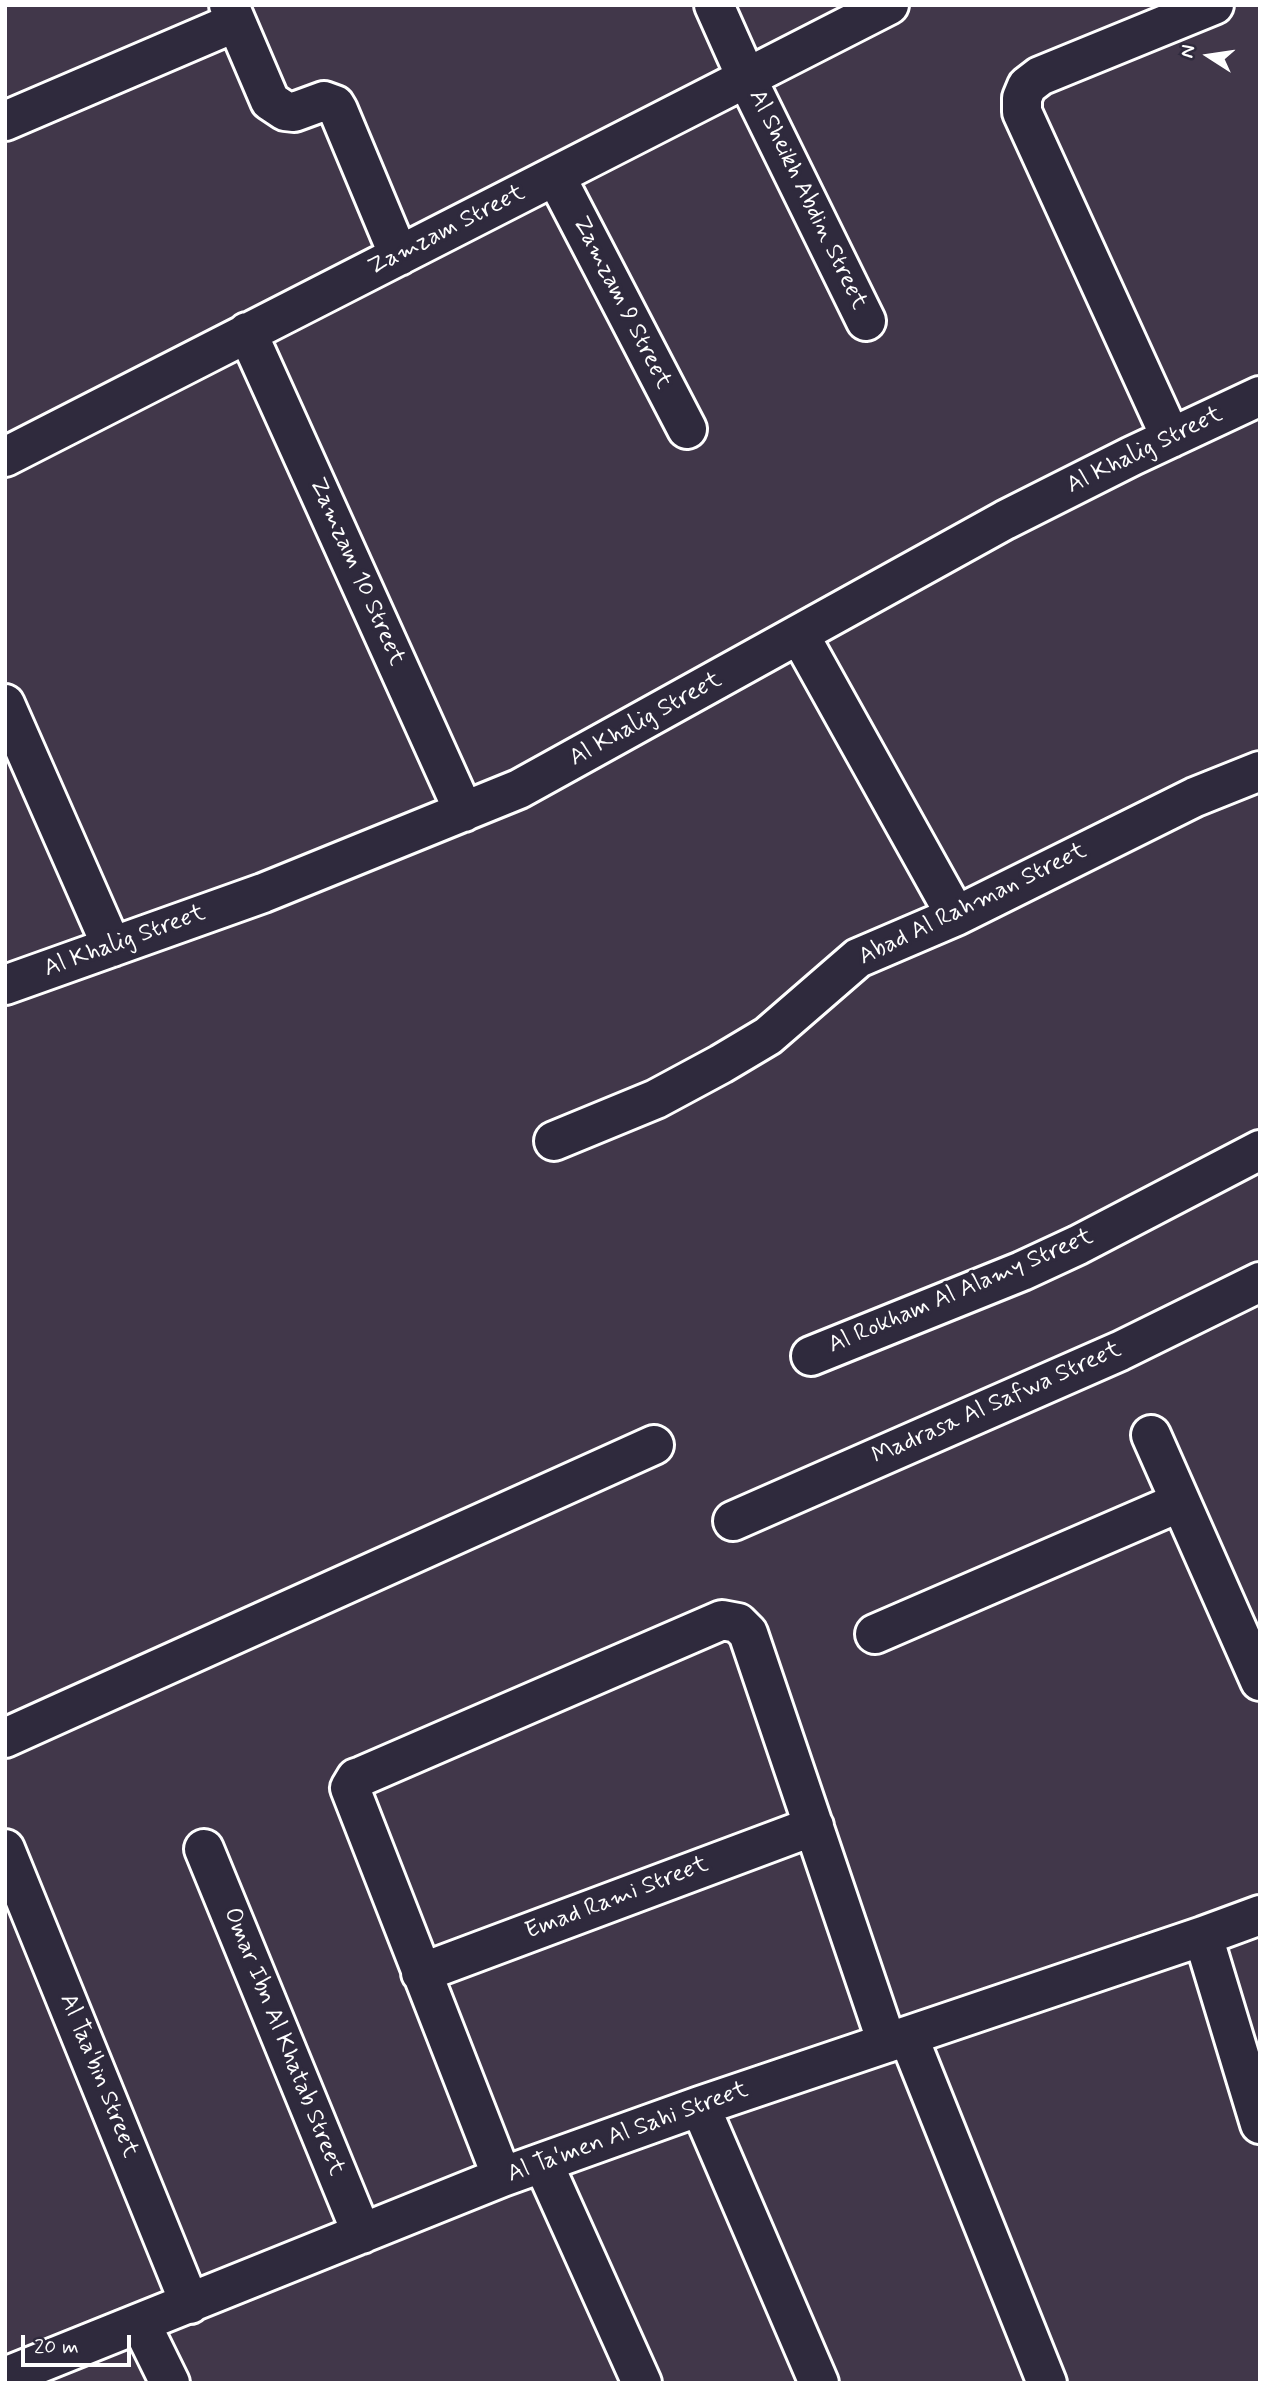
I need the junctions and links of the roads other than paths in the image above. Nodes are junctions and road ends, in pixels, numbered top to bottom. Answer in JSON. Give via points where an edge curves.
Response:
{"nodes":[{"id":1,"x":714,"y":5,"type":"edge"},
{"id":2,"x":1214,"y":5,"type":"edge"},
{"id":3,"x":887,"y":6,"type":"edge"},
{"id":4,"x":233,"y":14,"type":"edge"},
{"id":5,"x":747,"y":79,"type":"junction"},
{"id":6,"x":5,"y":121,"type":"edge"},
{"id":7,"x":556,"y":177,"type":"junction"},
{"id":8,"x":399,"y":256,"type":"junction"},
{"id":9,"x":866,"y":321,"type":"dead end"},
{"id":10,"x":247,"y":332,"type":"junction"},
{"id":11,"x":1260,"y":396,"type":"edge"},
{"id":12,"x":687,"y":429,"type":"dead end"},
{"id":13,"x":1171,"y":438,"type":"junction"},
{"id":14,"x":5,"y":457,"type":"edge"},
{"id":15,"x":800,"y":636,"type":"junction"},
{"id":16,"x":5,"y":704,"type":"edge"},
{"id":17,"x":1260,"y":771,"type":"edge"},
{"id":18,"x":464,"y":812,"type":"junction"},
{"id":19,"x":956,"y":916,"type":"junction"},
{"id":20,"x":112,"y":947,"type":"junction"},
{"id":21,"x":5,"y":985,"type":"edge"},
{"id":22,"x":554,"y":1141,"type":"dead end"},
{"id":23,"x":1260,"y":1150,"type":"edge"},
{"id":24,"x":1260,"y":1282,"type":"edge"},
{"id":25,"x":811,"y":1356,"type":"dead end"},
{"id":26,"x":1151,"y":1435,"type":"dead end"},
{"id":27,"x":654,"y":1445,"type":"dead end"},
{"id":28,"x":1180,"y":1502,"type":"junction"},
{"id":29,"x":733,"y":1521,"type":"dead end"},
{"id":30,"x":875,"y":1634,"type":"dead end"},
{"id":31,"x":1260,"y":1681,"type":"edge"},
{"id":32,"x":5,"y":1738,"type":"edge"},
{"id":33,"x":814,"y":1826,"type":"junction"},
{"id":34,"x":5,"y":1849,"type":"edge"},
{"id":35,"x":204,"y":1849,"type":"dead end"},
{"id":36,"x":1260,"y":1914,"type":"edge"},
{"id":37,"x":1203,"y":1936,"type":"junction"},
{"id":38,"x":421,"y":1973,"type":"junction"},
{"id":39,"x":897,"y":2039,"type":"junction"},
{"id":40,"x":700,"y":2106,"type":"junction"},
{"id":41,"x":1260,"y":2124,"type":"edge"},
{"id":42,"x":543,"y":2163,"type":"junction"},
{"id":43,"x":502,"y":2177,"type":"junction"},
{"id":44,"x":362,"y":2234,"type":"junction"},
{"id":45,"x":190,"y":2304,"type":"junction"},
{"id":46,"x":141,"y":2324,"type":"junction"},
{"id":47,"x":5,"y":2377,"type":"edge"},
{"id":48,"x":170,"y":2383,"type":"edge"},
{"id":49,"x":642,"y":2383,"type":"edge"},
{"id":50,"x":819,"y":2383,"type":"edge"},
{"id":51,"x":1047,"y":2383,"type":"edge"}],
"edges":[{"from":1,"to":5,"type":"street","name":"Al Sheikh Abdin Street"},
{"from":2,"to":13,"type":"street","via":[[1040,76],[1027,86],[1022,98],[1021,112]]},
{"from":3,"to":5,"type":"street","name":"Zamzam Street"},
{"from":4,"to":6,"type":"street"},
{"from":4,"to":8,"type":"street","via":[[270,101],[294,112],[324,102],[335,105]]},
{"from":5,"to":7,"type":"street","name":"Zamzam Street"},
{"from":5,"to":9,"type":"street","name":"Al Sheikh Abdin Street"},
{"from":7,"to":8,"type":"street","name":"Zamzam Street"},
{"from":7,"to":12,"type":"street","name":"Zamzam 9 Street"},
{"from":8,"to":10,"type":"street","name":"Zamzam Street"},
{"from":10,"to":14,"type":"street","name":"Zamzam Street"},
{"from":10,"to":18,"type":"street","name":"Zamzam 10 Street"},
{"from":11,"to":13,"type":"street","name":"Al Khalig Street"},
{"from":13,"to":15,"type":"street","name":"Al Khalig Street","via":[[1005,520]]},
{"from":15,"to":18,"type":"street","name":"Al Khalig Street","via":[[519,789]]},
{"from":15,"to":19,"type":"street"},
{"from":16,"to":20,"type":"street"},
{"from":17,"to":19,"type":"street","name":"Abad Al Rahman Street","via":[[1195,797]]},
{"from":18,"to":20,"type":"street","name":"Al Khalig Street","via":[[263,893]]},
{"from":19,"to":22,"type":"street","name":"Abad Al Rahman Street","via":[[858,958],[768,1036],[721,1065],[656,1099]]},
{"from":20,"to":21,"type":"street","name":"Al Khalig Street"},
{"from":23,"to":25,"type":"street","name":"Al Rokham Al Alamy Street","via":[[1067,1250]]},
{"from":24,"to":29,"type":"street","name":"Madrasa Al Safwa Street","via":[[1120,1350]]},
{"from":26,"to":28,"type":"street"},
{"from":27,"to":32,"type":"street"},
{"from":28,"to":30,"type":"street"},
{"from":28,"to":31,"type":"street"},
{"from":33,"to":38,"type":"street","name":"Emad Rami Street"},
{"from":33,"to":38,"type":"street","via":[[748,1633],[738,1623],[722,1620],[352,1783],[349,1788]]},
{"from":33,"to":39,"type":"street"},
{"from":34,"to":45,"type":"street","name":"Al Taa'bin Street"},
{"from":35,"to":44,"type":"street","name":"Omar Ibn Al Khatab Street"},
{"from":36,"to":37,"type":"street","name":"Al Ta'men Al Sahi Street"},
{"from":37,"to":39,"type":"street","name":"Al Ta'men Al Sahi Street"},
{"from":37,"to":41,"type":"street"},
{"from":38,"to":43,"type":"street"},
{"from":39,"to":40,"type":"street","name":"Al Ta'men Al Sahi Street"},
{"from":39,"to":51,"type":"street"},
{"from":40,"to":42,"type":"street","name":"Al Ta'men Al Sahi Street"},
{"from":40,"to":50,"type":"street"},
{"from":42,"to":43,"type":"street","name":"Al Ta'men Al Sahi Street"},
{"from":42,"to":49,"type":"street"},
{"from":43,"to":44,"type":"street","name":"Al Ta'men Al Sahi Street"},
{"from":44,"to":45,"type":"street","name":"Al Ta'men Al Sahi Street"},
{"from":45,"to":46,"type":"street","name":"Al Ta'men Al Sahi Street"},
{"from":46,"to":47,"type":"street","name":"Al Ta'men Al Sahi Street"},
{"from":46,"to":48,"type":"street"}]}
